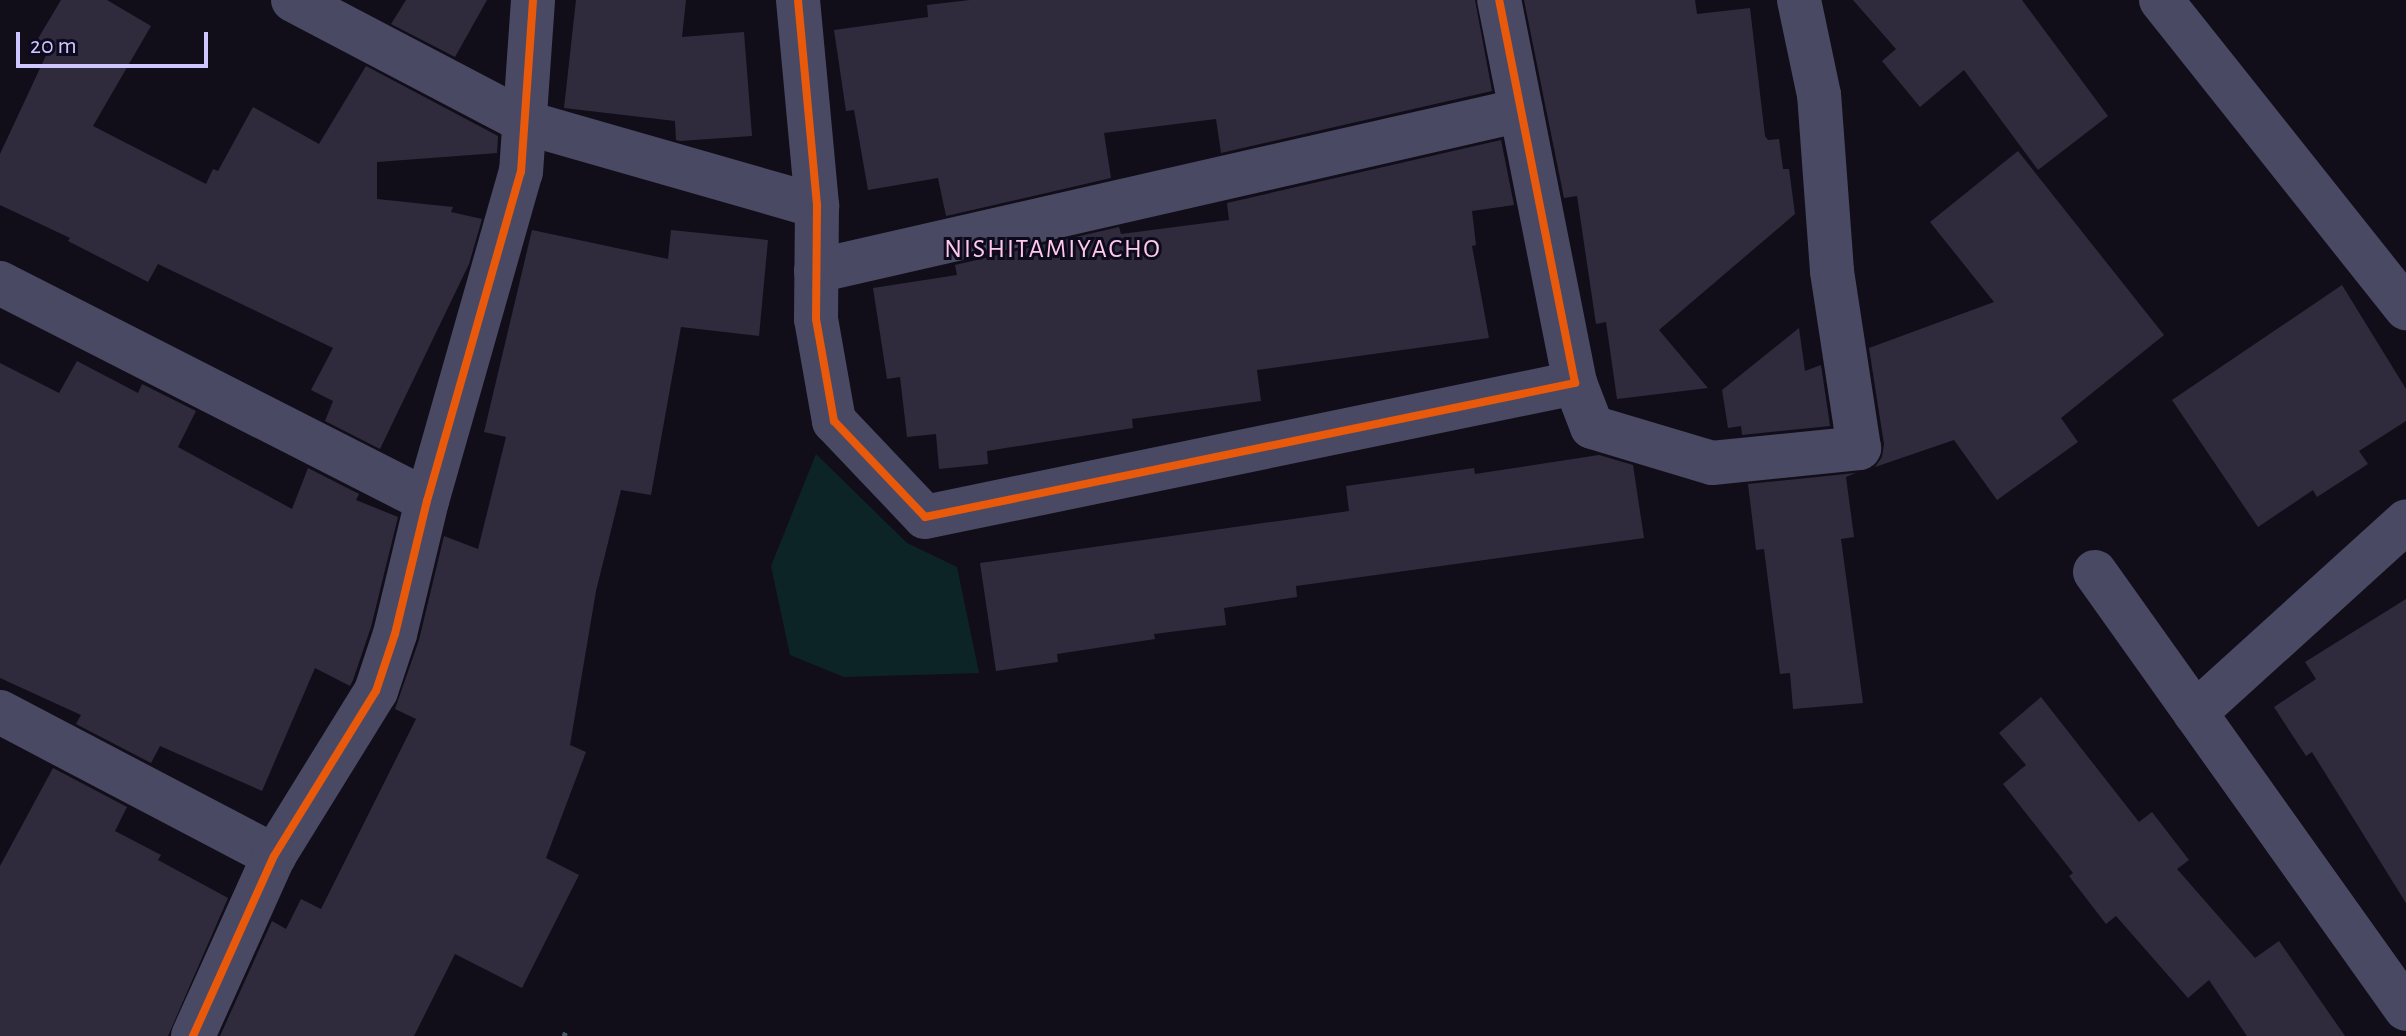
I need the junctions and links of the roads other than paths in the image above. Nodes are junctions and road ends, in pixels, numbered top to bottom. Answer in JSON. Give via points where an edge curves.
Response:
{"nodes":[{"id":1,"x":293,"y":0,"type":"edge"},
{"id":2,"x":533,"y":0,"type":"edge"},
{"id":3,"x":1499,"y":0,"type":"edge"},
{"id":4,"x":1799,"y":0,"type":"edge"},
{"id":5,"x":2161,"y":0,"type":"edge"},
{"id":6,"x":811,"y":3,"type":"edge"},
{"id":7,"x":1521,"y":110,"type":"junction"},
{"id":8,"x":527,"y":123,"type":"junction"},
{"id":9,"x":817,"y":206,"type":"junction"},
{"id":10,"x":816,"y":271,"type":"junction"},
{"id":11,"x":0,"y":283,"type":"edge"},
{"id":12,"x":2406,"y":308,"type":"edge"},
{"id":13,"x":1575,"y":383,"type":"junction"},
{"id":14,"x":427,"y":501,"type":"junction"},
{"id":15,"x":2406,"y":522,"type":"edge"},
{"id":16,"x":2095,"y":572,"type":"dead end"},
{"id":17,"x":0,"y":712,"type":"edge"},
{"id":18,"x":2195,"y":713,"type":"junction"},
{"id":19,"x":274,"y":856,"type":"junction"},
{"id":20,"x":2406,"y":1009,"type":"edge"},
{"id":21,"x":193,"y":1036,"type":"edge"}],
"edges":[{"from":1,"to":8,"type":"street"},
{"from":2,"to":8,"type":"street"},
{"from":3,"to":7,"type":"street"},
{"from":4,"to":13,"type":"street","via":[[1819,95],[1832,271],[1859,448],[1712,463],[1592,427]]},
{"from":5,"to":12,"type":"street"},
{"from":6,"to":9,"type":"street"},
{"from":7,"to":10,"type":"street"},
{"from":7,"to":13,"type":"street"},
{"from":8,"to":9,"type":"street"},
{"from":8,"to":14,"type":"street","via":[[521,172]]},
{"from":9,"to":10,"type":"street"},
{"from":10,"to":13,"type":"street","via":[[816,319],[834,421],[925,517]]},
{"from":11,"to":14,"type":"street"},
{"from":14,"to":19,"type":"street","via":[[376,691]]},
{"from":15,"to":18,"type":"street"},
{"from":16,"to":18,"type":"street"},
{"from":17,"to":19,"type":"street"},
{"from":18,"to":20,"type":"street"},
{"from":19,"to":21,"type":"street"}]}
